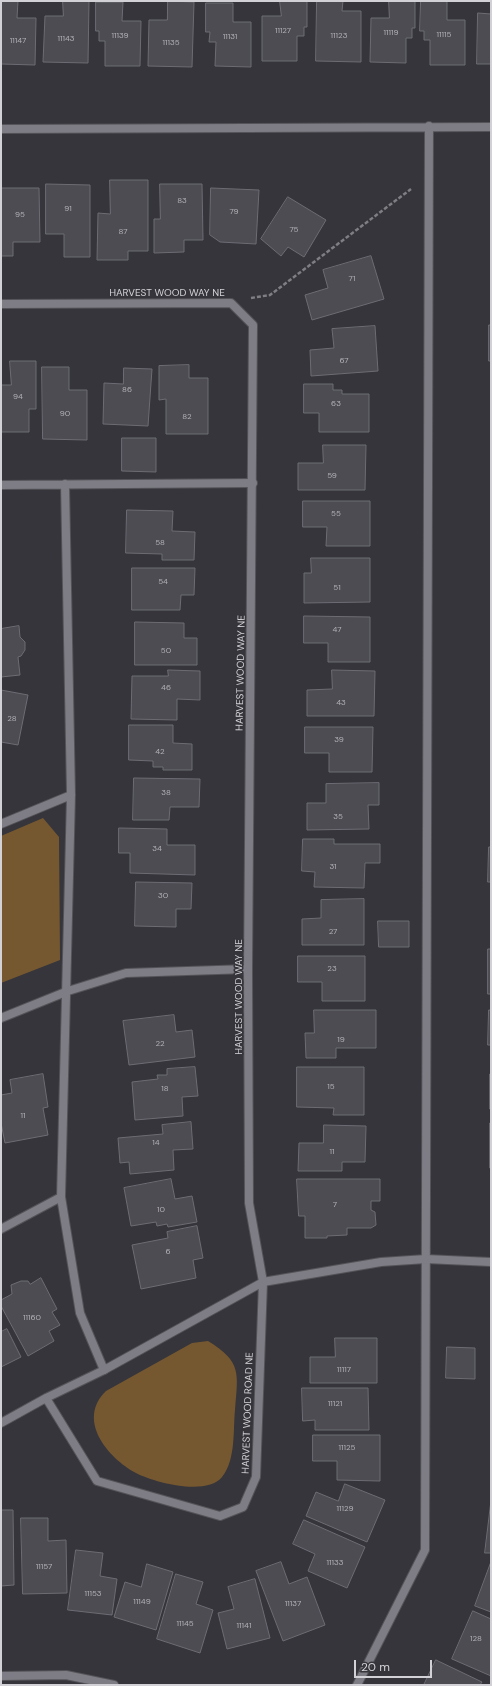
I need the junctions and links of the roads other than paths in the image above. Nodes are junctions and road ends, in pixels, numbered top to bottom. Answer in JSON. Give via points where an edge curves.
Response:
{"nodes":[{"id":1,"x":429,"y":126,"type":"junction"},
{"id":2,"x":491,"y":127,"type":"edge"},
{"id":3,"x":1,"y":129,"type":"edge"},
{"id":4,"x":1,"y":304,"type":"edge"},
{"id":5,"x":253,"y":483,"type":"junction"},
{"id":6,"x":65,"y":484,"type":"junction"},
{"id":7,"x":1,"y":485,"type":"edge"},
{"id":8,"x":71,"y":796,"type":"junction"},
{"id":9,"x":1,"y":824,"type":"edge"},
{"id":10,"x":248,"y":969,"type":"junction"},
{"id":11,"x":68,"y":991,"type":"junction"},
{"id":12,"x":1,"y":1018,"type":"edge"},
{"id":13,"x":61,"y":1197,"type":"junction"},
{"id":14,"x":1,"y":1229,"type":"edge"},
{"id":15,"x":426,"y":1259,"type":"junction"},
{"id":16,"x":491,"y":1262,"type":"edge"},
{"id":17,"x":263,"y":1282,"type":"junction"},
{"id":18,"x":104,"y":1370,"type":"junction"},
{"id":19,"x":46,"y":1398,"type":"junction"},
{"id":20,"x":1,"y":1423,"type":"edge"},
{"id":21,"x":1,"y":1676,"type":"edge"},
{"id":22,"x":114,"y":1685,"type":"edge"},
{"id":23,"x":357,"y":1685,"type":"edge"}],
"edges":[{"from":1,"to":2,"type":"street"},
{"from":1,"to":3,"type":"street"},
{"from":1,"to":15,"type":"street"},
{"from":4,"to":5,"type":"street","name":"HARVEST WOOD WAY NE","via":[[231,303],[253,325]]},
{"from":5,"to":6,"type":"street"},
{"from":5,"to":10,"type":"street","name":"HARVEST WOOD WAY NE"},
{"from":6,"to":7,"type":"street"},
{"from":6,"to":8,"type":"street"},
{"from":8,"to":9,"type":"street"},
{"from":8,"to":11,"type":"street"},
{"from":10,"to":11,"type":"street","via":[[126,973]]},
{"from":10,"to":17,"type":"street","name":"HARVEST WOOD WAY NE","via":[[250,1203]]},
{"from":11,"to":12,"type":"street"},
{"from":11,"to":13,"type":"street"},
{"from":13,"to":14,"type":"street"},
{"from":13,"to":18,"type":"street","via":[[80,1313]]},
{"from":15,"to":16,"type":"street"},
{"from":15,"to":17,"type":"street","via":[[381,1262]]},
{"from":15,"to":23,"type":"street","via":[[425,1550]]},
{"from":17,"to":18,"type":"street"},
{"from":17,"to":19,"type":"street","name":"HARVEST WOOD ROAD NE","via":[[256,1477],[243,1507],[220,1516],[96,1481]]},
{"from":18,"to":19,"type":"street"},
{"from":19,"to":20,"type":"street"},
{"from":21,"to":22,"type":"street","via":[[66,1675]]}]}
